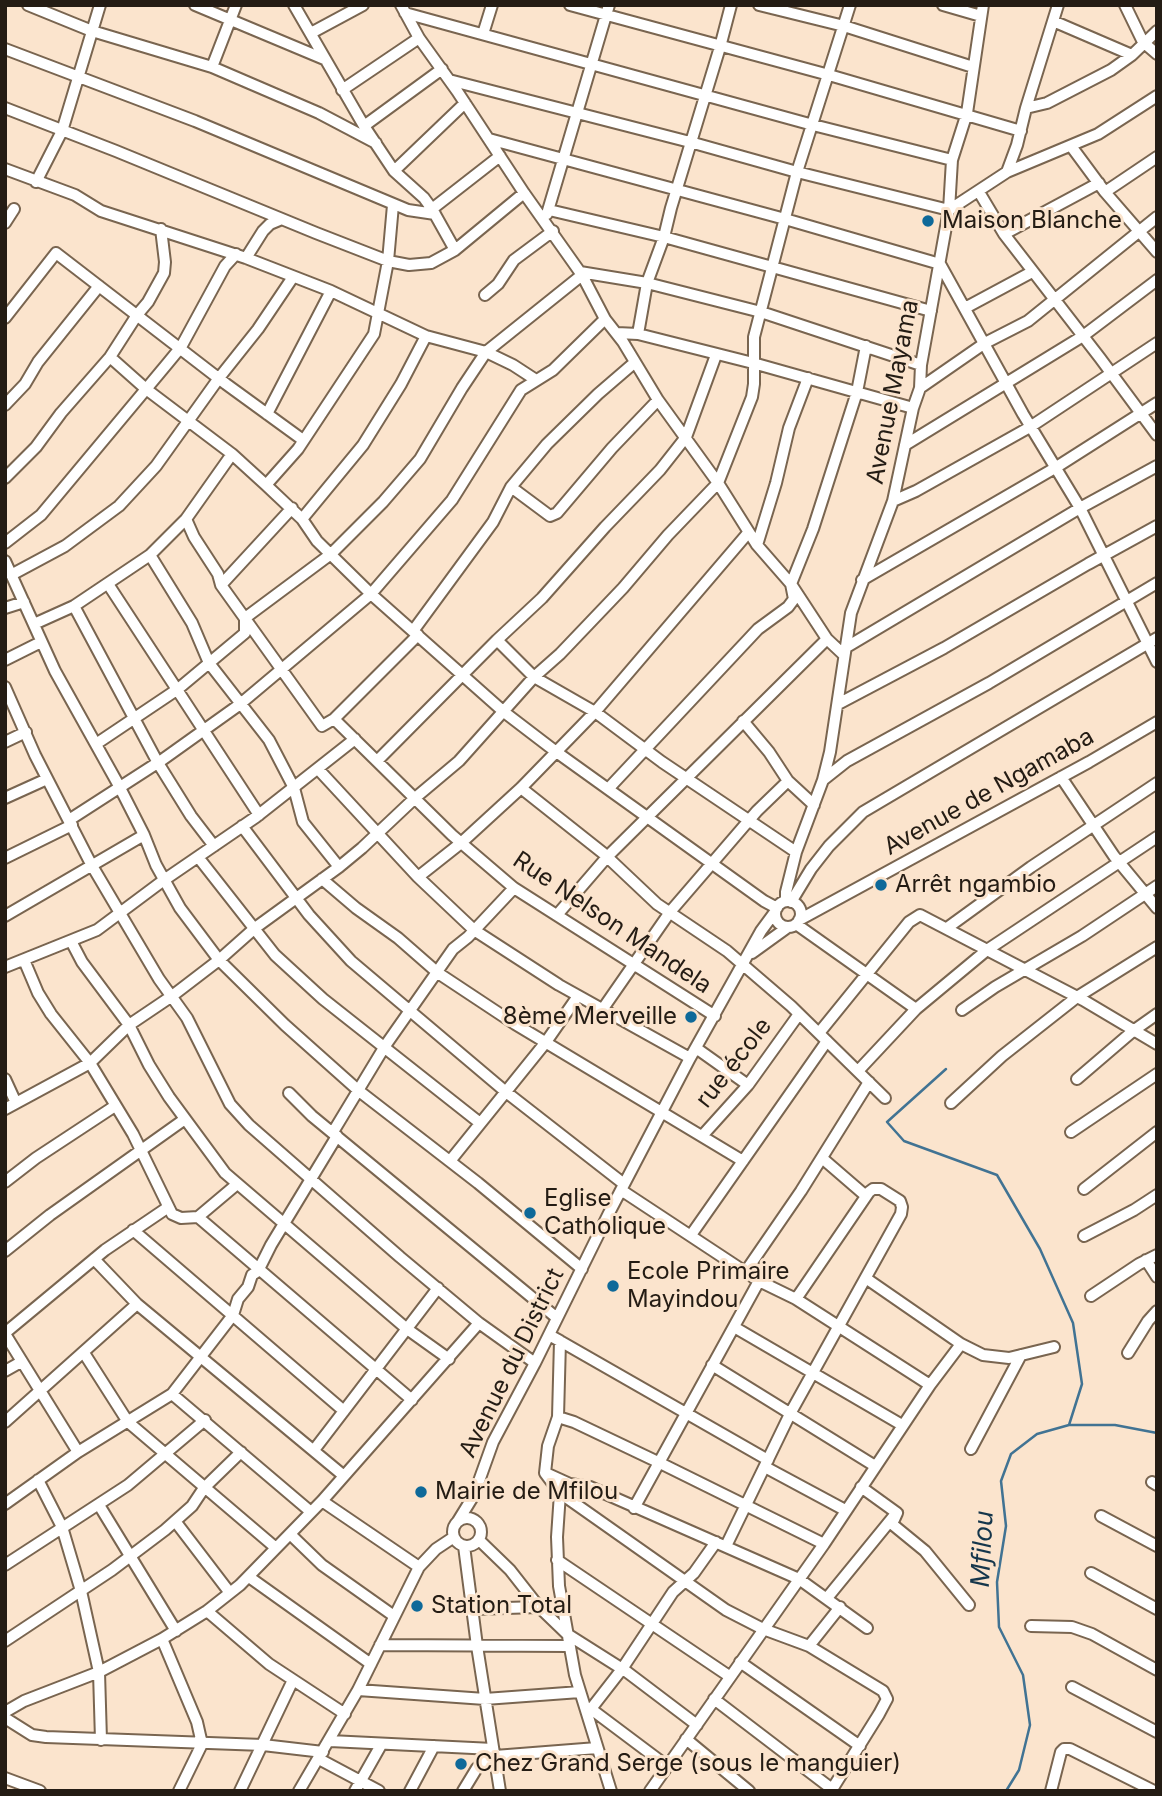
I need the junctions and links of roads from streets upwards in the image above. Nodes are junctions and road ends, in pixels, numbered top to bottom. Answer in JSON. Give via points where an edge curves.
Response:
{"nodes":[{"id":1,"x":28,"y":5,"type":"edge"},
{"id":2,"x":100,"y":5,"type":"edge"},
{"id":3,"x":195,"y":5,"type":"edge"},
{"id":4,"x":236,"y":5,"type":"edge"},
{"id":5,"x":294,"y":5,"type":"edge"},
{"id":6,"x":363,"y":5,"type":"edge"},
{"id":7,"x":492,"y":5,"type":"edge"},
{"id":8,"x":570,"y":5,"type":"edge"},
{"id":9,"x":731,"y":5,"type":"edge"},
{"id":10,"x":759,"y":5,"type":"edge"},
{"id":11,"x":850,"y":5,"type":"edge"},
{"id":12,"x":943,"y":5,"type":"edge"},
{"id":13,"x":1058,"y":5,"type":"edge"},
{"id":14,"x":1125,"y":5,"type":"edge"},
{"id":15,"x":403,"y":9,"type":"edge"},
{"id":16,"x":608,"y":11,"type":"edge"},
{"id":17,"x":982,"y":11,"type":"edge"},
{"id":18,"x":230,"y":19,"type":"junction"},
{"id":19,"x":1053,"y":21,"type":"junction"},
{"id":20,"x":844,"y":26,"type":"junction"},
{"id":21,"x":92,"y":31,"type":"junction"},
{"id":22,"x":1157,"y":31,"type":"edge"},
{"id":23,"x":311,"y":33,"type":"junction"},
{"id":24,"x":483,"y":34,"type":"junction"},
{"id":25,"x":419,"y":38,"type":"junction"},
{"id":26,"x":1143,"y":41,"type":"junction"},
{"id":27,"x":720,"y":47,"type":"junction"},
{"id":28,"x":5,"y":49,"type":"edge"},
{"id":29,"x":1157,"y":54,"type":"edge"},
{"id":30,"x":1132,"y":55,"type":"junction"},
{"id":31,"x":324,"y":59,"type":"junction"},
{"id":32,"x":592,"y":63,"type":"junction"},
{"id":33,"x":212,"y":67,"type":"junction"},
{"id":34,"x":973,"y":67,"type":"junction"},
{"id":35,"x":442,"y":69,"type":"junction"},
{"id":36,"x":829,"y":75,"type":"junction"},
{"id":37,"x":79,"y":77,"type":"junction"},
{"id":38,"x":449,"y":79,"type":"junction"},
{"id":39,"x":342,"y":90,"type":"junction"},
{"id":40,"x":705,"y":95,"type":"junction"},
{"id":41,"x":1157,"y":96,"type":"edge"},
{"id":42,"x":465,"y":103,"type":"junction"},
{"id":43,"x":1026,"y":107,"type":"junction"},
{"id":44,"x":5,"y":108,"type":"edge"},
{"id":45,"x":578,"y":112,"type":"junction"},
{"id":46,"x":967,"y":113,"type":"junction"},
{"id":47,"x":813,"y":125,"type":"junction"},
{"id":48,"x":364,"y":127,"type":"junction"},
{"id":49,"x":62,"y":131,"type":"junction"},
{"id":50,"x":1021,"y":131,"type":"junction"},
{"id":51,"x":489,"y":139,"type":"junction"},
{"id":52,"x":376,"y":142,"type":"junction"},
{"id":53,"x":690,"y":142,"type":"junction"},
{"id":54,"x":1071,"y":146,"type":"junction"},
{"id":55,"x":500,"y":156,"type":"junction"},
{"id":56,"x":1157,"y":157,"type":"edge"},
{"id":57,"x":564,"y":159,"type":"junction"},
{"id":58,"x":952,"y":160,"type":"junction"},
{"id":59,"x":5,"y":169,"type":"edge"},
{"id":60,"x":394,"y":171,"type":"junction"},
{"id":61,"x":797,"y":172,"type":"junction"},
{"id":62,"x":1007,"y":172,"type":"junction"},
{"id":63,"x":36,"y":182,"type":"junction"},
{"id":64,"x":1102,"y":188,"type":"junction"},
{"id":65,"x":676,"y":189,"type":"junction"},
{"id":66,"x":979,"y":192,"type":"junction"},
{"id":67,"x":524,"y":193,"type":"junction"},
{"id":68,"x":393,"y":205,"type":"junction"},
{"id":69,"x":14,"y":209,"type":"dead end"},
{"id":70,"x":949,"y":210,"type":"junction"},
{"id":71,"x":433,"y":211,"type":"junction"},
{"id":72,"x":546,"y":215,"type":"junction"},
{"id":73,"x":1157,"y":217,"type":"edge"},
{"id":74,"x":282,"y":219,"type":"junction"},
{"id":75,"x":785,"y":219,"type":"junction"},
{"id":76,"x":5,"y":223,"type":"edge"},
{"id":77,"x":161,"y":229,"type":"junction"},
{"id":78,"x":1138,"y":231,"type":"junction"},
{"id":79,"x":553,"y":232,"type":"junction"},
{"id":80,"x":1004,"y":234,"type":"junction"},
{"id":81,"x":664,"y":237,"type":"junction"},
{"id":82,"x":455,"y":250,"type":"junction"},
{"id":83,"x":1157,"y":252,"type":"edge"},
{"id":84,"x":241,"y":256,"type":"junction"},
{"id":85,"x":388,"y":261,"type":"junction"},
{"id":86,"x":940,"y":264,"type":"junction"},
{"id":87,"x":773,"y":265,"type":"junction"},
{"id":88,"x":1032,"y":272,"type":"junction"},
{"id":89,"x":581,"y":273,"type":"junction"},
{"id":90,"x":293,"y":277,"type":"junction"},
{"id":91,"x":1157,"y":280,"type":"edge"},
{"id":92,"x":647,"y":283,"type":"junction"},
{"id":93,"x":99,"y":286,"type":"junction"},
{"id":94,"x":331,"y":291,"type":"junction"},
{"id":95,"x":485,"y":295,"type":"dead end"},
{"id":96,"x":1055,"y":300,"type":"junction"},
{"id":97,"x":965,"y":308,"type":"junction"},
{"id":98,"x":931,"y":310,"type":"junction"},
{"id":99,"x":761,"y":312,"type":"junction"},
{"id":100,"x":379,"y":313,"type":"junction"},
{"id":101,"x":137,"y":315,"type":"junction"},
{"id":102,"x":5,"y":318,"type":"edge"},
{"id":103,"x":606,"y":319,"type":"junction"},
{"id":104,"x":617,"y":333,"type":"junction"},
{"id":105,"x":638,"y":334,"type":"junction"},
{"id":106,"x":1083,"y":336,"type":"junction"},
{"id":107,"x":426,"y":337,"type":"junction"},
{"id":108,"x":985,"y":343,"type":"junction"},
{"id":109,"x":1157,"y":343,"type":"edge"},
{"id":110,"x":866,"y":346,"type":"junction"},
{"id":111,"x":180,"y":347,"type":"junction"},
{"id":112,"x":486,"y":352,"type":"junction"},
{"id":113,"x":716,"y":355,"type":"junction"},
{"id":114,"x":110,"y":357,"type":"junction"},
{"id":115,"x":634,"y":363,"type":"junction"},
{"id":116,"x":753,"y":363,"type":"junction"},
{"id":117,"x":921,"y":365,"type":"junction"},
{"id":118,"x":1112,"y":374,"type":"junction"},
{"id":119,"x":219,"y":378,"type":"junction"},
{"id":120,"x":808,"y":378,"type":"junction"},
{"id":121,"x":536,"y":380,"type":"junction"},
{"id":122,"x":1006,"y":383,"type":"junction"},
{"id":123,"x":920,"y":388,"type":"junction"},
{"id":124,"x":146,"y":389,"type":"junction"},
{"id":125,"x":857,"y":392,"type":"junction"},
{"id":126,"x":658,"y":400,"type":"junction"},
{"id":127,"x":1157,"y":403,"type":"edge"},
{"id":128,"x":5,"y":405,"type":"edge"},
{"id":129,"x":913,"y":408,"type":"junction"},
{"id":130,"x":267,"y":414,"type":"junction"},
{"id":131,"x":1140,"y":415,"type":"junction"},
{"id":132,"x":188,"y":419,"type":"junction"},
{"id":133,"x":1031,"y":427,"type":"junction"},
{"id":134,"x":1157,"y":435,"type":"edge"},
{"id":135,"x":686,"y":438,"type":"junction"},
{"id":136,"x":303,"y":440,"type":"junction"},
{"id":137,"x":905,"y":445,"type":"junction"},
{"id":138,"x":232,"y":454,"type":"junction"},
{"id":139,"x":1157,"y":466,"type":"edge"},
{"id":140,"x":1055,"y":468,"type":"junction"},
{"id":141,"x":5,"y":478,"type":"edge"},
{"id":142,"x":718,"y":483,"type":"junction"},
{"id":143,"x":266,"y":485,"type":"junction"},
{"id":144,"x":511,"y":487,"type":"junction"},
{"id":145,"x":893,"y":501,"type":"junction"},
{"id":146,"x":1080,"y":508,"type":"junction"},
{"id":147,"x":292,"y":509,"type":"junction"},
{"id":148,"x":186,"y":519,"type":"junction"},
{"id":149,"x":302,"y":519,"type":"junction"},
{"id":150,"x":1157,"y":526,"type":"edge"},
{"id":151,"x":748,"y":533,"type":"junction"},
{"id":152,"x":5,"y":543,"type":"edge"},
{"id":153,"x":757,"y":545,"type":"junction"},
{"id":154,"x":331,"y":554,"type":"junction"},
{"id":155,"x":150,"y":555,"type":"junction"},
{"id":156,"x":1103,"y":555,"type":"junction"},
{"id":157,"x":5,"y":561,"type":"edge"},
{"id":158,"x":11,"y":575,"type":"junction"},
{"id":159,"x":862,"y":580,"type":"junction"},
{"id":160,"x":1157,"y":583,"type":"edge"},
{"id":161,"x":108,"y":584,"type":"junction"},
{"id":162,"x":791,"y":584,"type":"junction"},
{"id":163,"x":221,"y":585,"type":"junction"},
{"id":164,"x":371,"y":594,"type":"junction"},
{"id":165,"x":1126,"y":600,"type":"junction"},
{"id":166,"x":24,"y":602,"type":"junction"},
{"id":167,"x":74,"y":606,"type":"junction"},
{"id":168,"x":5,"y":608,"type":"edge"},
{"id":169,"x":245,"y":618,"type":"junction"},
{"id":170,"x":34,"y":624,"type":"junction"},
{"id":171,"x":415,"y":633,"type":"junction"},
{"id":172,"x":827,"y":639,"type":"junction"},
{"id":173,"x":497,"y":640,"type":"junction"},
{"id":174,"x":1152,"y":641,"type":"edge"},
{"id":175,"x":41,"y":642,"type":"junction"},
{"id":176,"x":844,"y":652,"type":"junction"},
{"id":177,"x":5,"y":660,"type":"edge"},
{"id":178,"x":1157,"y":662,"type":"edge"},
{"id":179,"x":209,"y":663,"type":"junction"},
{"id":180,"x":281,"y":671,"type":"junction"},
{"id":181,"x":464,"y":675,"type":"junction"},
{"id":182,"x":534,"y":677,"type":"junction"},
{"id":183,"x":5,"y":687,"type":"edge"},
{"id":184,"x":178,"y":689,"type":"junction"},
{"id":185,"x":838,"y":704,"type":"junction"},
{"id":186,"x":239,"y":705,"type":"junction"},
{"id":187,"x":9,"y":708,"type":"edge"},
{"id":188,"x":504,"y":712,"type":"junction"},
{"id":189,"x":595,"y":712,"type":"junction"},
{"id":190,"x":134,"y":719,"type":"junction"},
{"id":191,"x":334,"y":719,"type":"junction"},
{"id":192,"x":743,"y":721,"type":"junction"},
{"id":193,"x":1157,"y":722,"type":"edge"},
{"id":194,"x":204,"y":729,"type":"junction"},
{"id":195,"x":26,"y":732,"type":"junction"},
{"id":196,"x":355,"y":739,"type":"junction"},
{"id":197,"x":5,"y":742,"type":"edge"},
{"id":198,"x":96,"y":744,"type":"junction"},
{"id":199,"x":645,"y":750,"type":"junction"},
{"id":200,"x":555,"y":751,"type":"junction"},
{"id":201,"x":377,"y":761,"type":"junction"},
{"id":202,"x":158,"y":763,"type":"junction"},
{"id":203,"x":318,"y":769,"type":"junction"},
{"id":204,"x":1060,"y":777,"type":"junction"},
{"id":205,"x":688,"y":778,"type":"junction"},
{"id":206,"x":47,"y":779,"type":"junction"},
{"id":207,"x":823,"y":780,"type":"junction"},
{"id":208,"x":788,"y":781,"type":"junction"},
{"id":209,"x":1157,"y":783,"type":"edge"},
{"id":210,"x":120,"y":787,"type":"junction"},
{"id":211,"x":294,"y":788,"type":"junction"},
{"id":212,"x":521,"y":788,"type":"junction"},
{"id":213,"x":607,"y":789,"type":"junction"},
{"id":214,"x":5,"y":798,"type":"edge"},
{"id":215,"x":415,"y":798,"type":"junction"},
{"id":216,"x":814,"y":805,"type":"junction"},
{"id":217,"x":259,"y":815,"type":"junction"},
{"id":218,"x":647,"y":817,"type":"junction"},
{"id":219,"x":751,"y":819,"type":"junction"},
{"id":220,"x":70,"y":822,"type":"junction"},
{"id":221,"x":1093,"y":825,"type":"junction"},
{"id":222,"x":242,"y":827,"type":"junction"},
{"id":223,"x":377,"y":833,"type":"junction"},
{"id":224,"x":144,"y":835,"type":"junction"},
{"id":225,"x":1157,"y":837,"type":"edge"},
{"id":226,"x":461,"y":843,"type":"junction"},
{"id":227,"x":214,"y":846,"type":"junction"},
{"id":228,"x":796,"y":852,"type":"junction"},
{"id":229,"x":198,"y":857,"type":"junction"},
{"id":230,"x":607,"y":857,"type":"junction"},
{"id":231,"x":5,"y":858,"type":"edge"},
{"id":232,"x":1118,"y":861,"type":"junction"},
{"id":233,"x":711,"y":863,"type":"junction"},
{"id":234,"x":91,"y":864,"type":"junction"},
{"id":235,"x":339,"y":867,"type":"junction"},
{"id":236,"x":418,"y":877,"type":"junction"},
{"id":237,"x":322,"y":879,"type":"junction"},
{"id":238,"x":164,"y":880,"type":"junction"},
{"id":239,"x":1157,"y":886,"type":"edge"},
{"id":240,"x":514,"y":888,"type":"junction"},
{"id":241,"x":1144,"y":893,"type":"junction"},
{"id":242,"x":296,"y":898,"type":"junction"},
{"id":243,"x":841,"y":898,"type":"junction"},
{"id":244,"x":784,"y":905,"type":"junction"},
{"id":245,"x":1157,"y":908,"type":"edge"},
{"id":246,"x":121,"y":912,"type":"junction"},
{"id":247,"x":670,"y":912,"type":"junction"},
{"id":248,"x":557,"y":915,"type":"junction"},
{"id":249,"x":5,"y":916,"type":"edge"},
{"id":250,"x":795,"y":924,"type":"junction"},
{"id":251,"x":255,"y":928,"type":"junction"},
{"id":252,"x":947,"y":928,"type":"junction"},
{"id":253,"x":474,"y":930,"type":"junction"},
{"id":254,"x":71,"y":941,"type":"junction"},
{"id":255,"x":1157,"y":947,"type":"edge"},
{"id":256,"x":987,"y":950,"type":"junction"},
{"id":257,"x":750,"y":954,"type":"junction"},
{"id":258,"x":24,"y":960,"type":"junction"},
{"id":259,"x":219,"y":960,"type":"junction"},
{"id":260,"x":634,"y":964,"type":"junction"},
{"id":261,"x":743,"y":965,"type":"junction"},
{"id":262,"x":5,"y":967,"type":"edge"},
{"id":263,"x":1023,"y":968,"type":"junction"},
{"id":264,"x":438,"y":974,"type":"junction"},
{"id":265,"x":868,"y":975,"type":"junction"},
{"id":266,"x":172,"y":996,"type":"junction"},
{"id":267,"x":578,"y":996,"type":"junction"},
{"id":268,"x":1077,"y":997,"type":"junction"},
{"id":269,"x":916,"y":1009,"type":"junction"},
{"id":270,"x":602,"y":1010,"type":"junction"},
{"id":271,"x":962,"y":1010,"type":"dead end"},
{"id":272,"x":411,"y":1011,"type":"junction"},
{"id":273,"x":799,"y":1014,"type":"junction"},
{"id":274,"x":1157,"y":1014,"type":"edge"},
{"id":275,"x":715,"y":1016,"type":"junction"},
{"id":276,"x":129,"y":1025,"type":"junction"},
{"id":277,"x":1133,"y":1031,"type":"junction"},
{"id":278,"x":823,"y":1037,"type":"junction"},
{"id":279,"x":546,"y":1042,"type":"junction"},
{"id":280,"x":1157,"y":1044,"type":"edge"},
{"id":281,"x":385,"y":1046,"type":"junction"},
{"id":282,"x":693,"y":1053,"type":"junction"},
{"id":283,"x":90,"y":1063,"type":"junction"},
{"id":284,"x":858,"y":1071,"type":"junction"},
{"id":285,"x":1157,"y":1074,"type":"edge"},
{"id":286,"x":5,"y":1079,"type":"edge"},
{"id":287,"x":1077,"y":1079,"type":"dead end"},
{"id":288,"x":869,"y":1082,"type":"junction"},
{"id":289,"x":748,"y":1085,"type":"junction"},
{"id":290,"x":359,"y":1091,"type":"junction"},
{"id":291,"x":506,"y":1092,"type":"junction"},
{"id":292,"x":289,"y":1093,"type":"dead end"},
{"id":293,"x":885,"y":1098,"type":"dead end"},
{"id":294,"x":16,"y":1103,"type":"junction"},
{"id":295,"x":951,"y":1103,"type":"dead end"},
{"id":296,"x":115,"y":1106,"type":"junction"},
{"id":297,"x":5,"y":1110,"type":"edge"},
{"id":298,"x":663,"y":1112,"type":"junction"},
{"id":299,"x":185,"y":1119,"type":"junction"},
{"id":300,"x":480,"y":1123,"type":"junction"},
{"id":301,"x":1071,"y":1132,"type":"dead end"},
{"id":302,"x":1157,"y":1132,"type":"edge"},
{"id":303,"x":335,"y":1134,"type":"junction"},
{"id":304,"x":702,"y":1136,"type":"junction"},
{"id":305,"x":141,"y":1149,"type":"junction"},
{"id":306,"x":822,"y":1158,"type":"junction"},
{"id":307,"x":450,"y":1161,"type":"junction"},
{"id":308,"x":743,"y":1161,"type":"junction"},
{"id":309,"x":310,"y":1179,"type":"junction"},
{"id":310,"x":5,"y":1182,"type":"edge"},
{"id":311,"x":236,"y":1185,"type":"junction"},
{"id":312,"x":623,"y":1187,"type":"junction"},
{"id":313,"x":1084,"y":1189,"type":"dead end"},
{"id":314,"x":1157,"y":1195,"type":"edge"},
{"id":315,"x":866,"y":1196,"type":"junction"},
{"id":316,"x":167,"y":1208,"type":"junction"},
{"id":317,"x":198,"y":1217,"type":"junction"},
{"id":318,"x":283,"y":1224,"type":"junction"},
{"id":319,"x":134,"y":1230,"type":"junction"},
{"id":320,"x":691,"y":1235,"type":"junction"},
{"id":321,"x":1084,"y":1236,"type":"dead end"},
{"id":322,"x":7,"y":1246,"type":"edge"},
{"id":323,"x":1151,"y":1257,"type":"edge"},
{"id":324,"x":94,"y":1259,"type":"junction"},
{"id":325,"x":258,"y":1267,"type":"junction"},
{"id":326,"x":582,"y":1269,"type":"junction"},
{"id":327,"x":746,"y":1271,"type":"junction"},
{"id":328,"x":1157,"y":1277,"type":"edge"},
{"id":329,"x":867,"y":1279,"type":"junction"},
{"id":330,"x":759,"y":1281,"type":"junction"},
{"id":331,"x":438,"y":1289,"type":"junction"},
{"id":332,"x":1091,"y":1296,"type":"dead end"},
{"id":333,"x":796,"y":1299,"type":"junction"},
{"id":334,"x":136,"y":1304,"type":"junction"},
{"id":335,"x":1157,"y":1311,"type":"edge"},
{"id":336,"x":233,"y":1315,"type":"junction"},
{"id":337,"x":557,"y":1318,"type":"junction"},
{"id":338,"x":479,"y":1323,"type":"junction"},
{"id":339,"x":839,"y":1325,"type":"junction"},
{"id":340,"x":734,"y":1326,"type":"junction"},
{"id":341,"x":407,"y":1328,"type":"junction"},
{"id":342,"x":5,"y":1333,"type":"edge"},
{"id":343,"x":549,"y":1335,"type":"junction"},
{"id":344,"x":560,"y":1341,"type":"junction"},
{"id":345,"x":961,"y":1343,"type":"junction"},
{"id":346,"x":1054,"y":1347,"type":"dead end"},
{"id":347,"x":84,"y":1353,"type":"junction"},
{"id":348,"x":1128,"y":1353,"type":"dead end"},
{"id":349,"x":1021,"y":1355,"type":"junction"},
{"id":350,"x":202,"y":1357,"type":"junction"},
{"id":351,"x":449,"y":1359,"type":"junction"},
{"id":352,"x":21,"y":1362,"type":"junction"},
{"id":353,"x":535,"y":1363,"type":"junction"},
{"id":354,"x":712,"y":1366,"type":"junction"},
{"id":355,"x":376,"y":1370,"type":"junction"},
{"id":356,"x":5,"y":1371,"type":"edge"},
{"id":357,"x":813,"y":1371,"type":"junction"},
{"id":358,"x":930,"y":1385,"type":"junction"},
{"id":359,"x":40,"y":1389,"type":"junction"},
{"id":360,"x":172,"y":1394,"type":"junction"},
{"id":361,"x":412,"y":1400,"type":"junction"},
{"id":362,"x":344,"y":1411,"type":"junction"},
{"id":363,"x":685,"y":1412,"type":"junction"},
{"id":364,"x":791,"y":1412,"type":"junction"},
{"id":365,"x":558,"y":1417,"type":"junction"},
{"id":366,"x":205,"y":1420,"type":"junction"},
{"id":367,"x":5,"y":1422,"type":"edge"},
{"id":368,"x":128,"y":1422,"type":"junction"},
{"id":369,"x":902,"y":1425,"type":"junction"},
{"id":370,"x":314,"y":1450,"type":"junction"},
{"id":371,"x":971,"y":1450,"type":"dead end"},
{"id":372,"x":78,"y":1452,"type":"junction"},
{"id":373,"x":241,"y":1452,"type":"junction"},
{"id":374,"x":167,"y":1454,"type":"junction"},
{"id":375,"x":659,"y":1462,"type":"junction"},
{"id":376,"x":766,"y":1464,"type":"junction"},
{"id":377,"x":876,"y":1466,"type":"junction"},
{"id":378,"x":545,"y":1473,"type":"junction"},
{"id":379,"x":344,"y":1476,"type":"junction"},
{"id":380,"x":38,"y":1480,"type":"junction"},
{"id":381,"x":861,"y":1487,"type":"junction"},
{"id":382,"x":204,"y":1488,"type":"junction"},
{"id":383,"x":561,"y":1493,"type":"junction"},
{"id":384,"x":474,"y":1495,"type":"junction"},
{"id":385,"x":322,"y":1501,"type":"junction"},
{"id":386,"x":5,"y":1504,"type":"edge"},
{"id":387,"x":746,"y":1504,"type":"junction"},
{"id":388,"x":99,"y":1505,"type":"junction"},
{"id":389,"x":634,"y":1508,"type":"junction"},
{"id":390,"x":845,"y":1510,"type":"junction"},
{"id":391,"x":312,"y":1512,"type":"junction"},
{"id":392,"x":897,"y":1513,"type":"junction"},
{"id":393,"x":1101,"y":1516,"type":"dead end"},
{"id":394,"x":175,"y":1521,"type":"junction"},
{"id":395,"x":458,"y":1521,"type":"junction"},
{"id":396,"x":62,"y":1527,"type":"junction"},
{"id":397,"x":480,"y":1527,"type":"junction"},
{"id":398,"x":290,"y":1534,"type":"junction"},
{"id":399,"x":454,"y":1538,"type":"junction"},
{"id":400,"x":479,"y":1540,"type":"junction"},
{"id":401,"x":721,"y":1544,"type":"junction"},
{"id":402,"x":824,"y":1544,"type":"junction"},
{"id":403,"x":464,"y":1546,"type":"junction"},
{"id":404,"x":1157,"y":1546,"type":"edge"},
{"id":405,"x":276,"y":1548,"type":"junction"},
{"id":406,"x":131,"y":1555,"type":"junction"},
{"id":407,"x":557,"y":1560,"type":"junction"},
{"id":408,"x":5,"y":1565,"type":"edge"},
{"id":409,"x":419,"y":1567,"type":"junction"},
{"id":410,"x":1091,"y":1573,"type":"dead end"},
{"id":411,"x":249,"y":1577,"type":"junction"},
{"id":412,"x":799,"y":1579,"type":"junction"},
{"id":413,"x":686,"y":1582,"type":"junction"},
{"id":414,"x":81,"y":1591,"type":"junction"},
{"id":415,"x":230,"y":1593,"type":"junction"},
{"id":416,"x":827,"y":1598,"type":"junction"},
{"id":417,"x":969,"y":1605,"type":"dead end"},
{"id":418,"x":539,"y":1607,"type":"junction"},
{"id":419,"x":840,"y":1607,"type":"junction"},
{"id":420,"x":472,"y":1609,"type":"junction"},
{"id":421,"x":1157,"y":1609,"type":"edge"},
{"id":422,"x":207,"y":1611,"type":"junction"},
{"id":423,"x":394,"y":1616,"type":"junction"},
{"id":424,"x":652,"y":1624,"type":"junction"},
{"id":425,"x":1031,"y":1626,"type":"dead end"},
{"id":426,"x":867,"y":1628,"type":"dead end"},
{"id":427,"x":763,"y":1629,"type":"junction"},
{"id":428,"x":176,"y":1631,"type":"junction"},
{"id":429,"x":568,"y":1634,"type":"junction"},
{"id":430,"x":162,"y":1639,"type":"junction"},
{"id":431,"x":5,"y":1641,"type":"edge"},
{"id":432,"x":380,"y":1645,"type":"junction"},
{"id":433,"x":477,"y":1646,"type":"junction"},
{"id":434,"x":569,"y":1646,"type":"junction"},
{"id":435,"x":809,"y":1646,"type":"junction"},
{"id":436,"x":740,"y":1662,"type":"junction"},
{"id":437,"x":371,"y":1664,"type":"junction"},
{"id":438,"x":622,"y":1669,"type":"junction"},
{"id":439,"x":1157,"y":1670,"type":"edge"},
{"id":440,"x":99,"y":1672,"type":"junction"},
{"id":441,"x":729,"y":1676,"type":"junction"},
{"id":442,"x":293,"y":1680,"type":"junction"},
{"id":443,"x":1073,"y":1687,"type":"dead end"},
{"id":444,"x":358,"y":1690,"type":"junction"},
{"id":445,"x":580,"y":1692,"type":"junction"},
{"id":446,"x":485,"y":1699,"type":"junction"},
{"id":447,"x":715,"y":1699,"type":"junction"},
{"id":448,"x":7,"y":1710,"type":"edge"},
{"id":449,"x":589,"y":1712,"type":"junction"},
{"id":450,"x":345,"y":1714,"type":"junction"},
{"id":451,"x":696,"y":1725,"type":"junction"},
{"id":452,"x":1157,"y":1732,"type":"edge"},
{"id":453,"x":686,"y":1739,"type":"junction"},
{"id":454,"x":101,"y":1740,"type":"junction"},
{"id":455,"x":330,"y":1741,"type":"junction"},
{"id":456,"x":202,"y":1744,"type":"junction"},
{"id":457,"x":263,"y":1745,"type":"junction"},
{"id":458,"x":381,"y":1745,"type":"junction"},
{"id":459,"x":435,"y":1746,"type":"junction"},
{"id":460,"x":860,"y":1746,"type":"junction"},
{"id":461,"x":597,"y":1748,"type":"junction"},
{"id":462,"x":494,"y":1752,"type":"junction"},
{"id":463,"x":321,"y":1755,"type":"junction"},
{"id":464,"x":667,"y":1766,"type":"junction"},
{"id":465,"x":5,"y":1778,"type":"edge"},
{"id":466,"x":1157,"y":1783,"type":"edge"},
{"id":467,"x":357,"y":1786,"type":"edge"},
{"id":468,"x":831,"y":1790,"type":"edge"},
{"id":469,"x":40,"y":1791,"type":"edge"},
{"id":470,"x":180,"y":1791,"type":"edge"},
{"id":471,"x":240,"y":1791,"type":"edge"},
{"id":472,"x":299,"y":1791,"type":"edge"},
{"id":473,"x":379,"y":1791,"type":"edge"},
{"id":474,"x":410,"y":1791,"type":"edge"},
{"id":475,"x":463,"y":1791,"type":"edge"},
{"id":476,"x":500,"y":1791,"type":"edge"},
{"id":477,"x":611,"y":1791,"type":"edge"},
{"id":478,"x":650,"y":1791,"type":"edge"},
{"id":479,"x":749,"y":1791,"type":"edge"},
{"id":480,"x":1051,"y":1791,"type":"edge"},
{"id":481,"x":1153,"y":1791,"type":"edge"}],
"edges":[{"from":1,"to":21,"type":"street"},
{"from":2,"to":21,"type":"street"},
{"from":3,"to":18,"type":"street"},
{"from":4,"to":18,"type":"street"},
{"from":5,"to":23,"type":"street"},
{"from":6,"to":23,"type":"street"},
{"from":7,"to":24,"type":"street"},
{"from":8,"to":16,"type":"street"},
{"from":9,"to":27,"type":"street"},
{"from":10,"to":20,"type":"street"},
{"from":11,"to":20,"type":"street"},
{"from":12,"to":17,"type":"street"},
{"from":13,"to":19,"type":"street"},
{"from":14,"to":26,"type":"street"},
{"from":15,"to":24,"type":"street"},
{"from":15,"to":25,"type":"street"},
{"from":16,"to":27,"type":"street"},
{"from":16,"to":32,"type":"street"},
{"from":17,"to":34,"type":"street","name":"Avenue Mayama"},
{"from":18,"to":31,"type":"street"},
{"from":18,"to":33,"type":"street"},
{"from":19,"to":30,"type":"street"},
{"from":19,"to":43,"type":"street"},
{"from":20,"to":34,"type":"street"},
{"from":20,"to":36,"type":"street"},
{"from":21,"to":33,"type":"street"},
{"from":21,"to":37,"type":"street"},
{"from":22,"to":26,"type":"street"},
{"from":23,"to":31,"type":"street"},
{"from":24,"to":32,"type":"street"},
{"from":25,"to":35,"type":"street"},
{"from":25,"to":39,"type":"street"},
{"from":26,"to":29,"type":"street"},
{"from":26,"to":30,"type":"street"},
{"from":27,"to":36,"type":"street"},
{"from":27,"to":40,"type":"street"},
{"from":28,"to":37,"type":"street"},
{"from":30,"to":43,"type":"street","via":[[1047,103]]},
{"from":31,"to":39,"type":"street"},
{"from":32,"to":40,"type":"street"},
{"from":32,"to":45,"type":"street"},
{"from":33,"to":52,"type":"street"},
{"from":34,"to":46,"type":"street","name":"Avenue Mayama"},
{"from":35,"to":38,"type":"street"},
{"from":35,"to":48,"type":"street"},
{"from":36,"to":46,"type":"street"},
{"from":36,"to":47,"type":"street"},
{"from":37,"to":49,"type":"street"},
{"from":37,"to":68,"type":"street"},
{"from":38,"to":42,"type":"street"},
{"from":38,"to":45,"type":"street"},
{"from":39,"to":48,"type":"street"},
{"from":40,"to":47,"type":"street"},
{"from":40,"to":53,"type":"street"},
{"from":41,"to":54,"type":"street"},
{"from":42,"to":51,"type":"street"},
{"from":42,"to":60,"type":"street"},
{"from":43,"to":50,"type":"street"},
{"from":44,"to":49,"type":"street"},
{"from":45,"to":53,"type":"street"},
{"from":45,"to":57,"type":"street"},
{"from":46,"to":50,"type":"street"},
{"from":46,"to":58,"type":"street","name":"Avenue Mayama"},
{"from":47,"to":58,"type":"street"},
{"from":47,"to":61,"type":"street"},
{"from":48,"to":52,"type":"street"},
{"from":49,"to":63,"type":"street"},
{"from":49,"to":74,"type":"street"},
{"from":50,"to":62,"type":"street"},
{"from":51,"to":55,"type":"street"},
{"from":51,"to":57,"type":"street"},
{"from":52,"to":60,"type":"street"},
{"from":53,"to":61,"type":"street"},
{"from":53,"to":65,"type":"street"},
{"from":54,"to":62,"type":"street"},
{"from":54,"to":64,"type":"street"},
{"from":55,"to":67,"type":"street"},
{"from":55,"to":71,"type":"street"},
{"from":56,"to":64,"type":"street"},
{"from":57,"to":65,"type":"street"},
{"from":57,"to":72,"type":"street"},
{"from":58,"to":70,"type":"street","name":"Avenue Mayama"},
{"from":59,"to":63,"type":"street"},
{"from":60,"to":71,"type":"street"},
{"from":61,"to":70,"type":"street"},
{"from":61,"to":75,"type":"street"},
{"from":62,"to":66,"type":"street"},
{"from":63,"to":77,"type":"street","via":[[75,195],[100,211]]},
{"from":64,"to":78,"type":"street"},
{"from":64,"to":80,"type":"street"},
{"from":65,"to":75,"type":"street"},
{"from":65,"to":81,"type":"street"},
{"from":66,"to":70,"type":"street"},
{"from":66,"to":80,"type":"street"},
{"from":67,"to":72,"type":"street"},
{"from":67,"to":82,"type":"street"},
{"from":68,"to":71,"type":"street","via":[[408,211]]},
{"from":68,"to":85,"type":"street"},
{"from":69,"to":76,"type":"street"},
{"from":70,"to":86,"type":"street","name":"Avenue Mayama"},
{"from":71,"to":82,"type":"street"},
{"from":72,"to":79,"type":"street"},
{"from":72,"to":81,"type":"street"},
{"from":73,"to":78,"type":"street"},
{"from":74,"to":84,"type":"street","via":[[270,224]]},
{"from":74,"to":85,"type":"street"},
{"from":75,"to":86,"type":"street"},
{"from":75,"to":87,"type":"street"},
{"from":77,"to":84,"type":"street"},
{"from":77,"to":101,"type":"street","via":[[164,273]]},
{"from":78,"to":83,"type":"street"},
{"from":78,"to":96,"type":"street"},
{"from":79,"to":89,"type":"street"},
{"from":79,"to":95,"type":"street","via":[[514,260]]},
{"from":80,"to":88,"type":"street"},
{"from":81,"to":87,"type":"street"},
{"from":81,"to":92,"type":"street"},
{"from":82,"to":85,"type":"street","via":[[419,265]]},
{"from":84,"to":90,"type":"street"},
{"from":84,"to":111,"type":"street","via":[[225,266]]},
{"from":85,"to":100,"type":"street"},
{"from":86,"to":97,"type":"street"},
{"from":86,"to":98,"type":"street","name":"Avenue Mayama"},
{"from":87,"to":98,"type":"street"},
{"from":87,"to":99,"type":"street"},
{"from":88,"to":96,"type":"street"},
{"from":88,"to":97,"type":"street"},
{"from":89,"to":92,"type":"street"},
{"from":89,"to":103,"type":"street"},
{"from":89,"to":112,"type":"street"},
{"from":90,"to":94,"type":"street"},
{"from":90,"to":119,"type":"street"},
{"from":91,"to":106,"type":"street"},
{"from":92,"to":99,"type":"street"},
{"from":92,"to":105,"type":"street"},
{"from":93,"to":101,"type":"street"},
{"from":93,"to":102,"type":"street","via":[[56,253]]},
{"from":93,"to":128,"type":"street"},
{"from":94,"to":100,"type":"street"},
{"from":94,"to":130,"type":"street"},
{"from":96,"to":106,"type":"street"},
{"from":96,"to":108,"type":"street","via":[[1028,321]]},
{"from":97,"to":108,"type":"street"},
{"from":98,"to":117,"type":"street","name":"Avenue Mayama"},
{"from":99,"to":110,"type":"street"},
{"from":99,"to":116,"type":"street"},
{"from":100,"to":107,"type":"street"},
{"from":100,"to":136,"type":"street","via":[[374,334],[351,373]]},
{"from":101,"to":111,"type":"street"},
{"from":101,"to":114,"type":"street"},
{"from":103,"to":104,"type":"street"},
{"from":103,"to":121,"type":"street","via":[[553,370]]},
{"from":104,"to":105,"type":"street"},
{"from":104,"to":115,"type":"street"},
{"from":105,"to":113,"type":"street"},
{"from":106,"to":118,"type":"street"},
{"from":106,"to":122,"type":"street"},
{"from":107,"to":112,"type":"street"},
{"from":107,"to":149,"type":"street","via":[[363,445]]},
{"from":108,"to":122,"type":"street"},
{"from":108,"to":123,"type":"street"},
{"from":109,"to":118,"type":"street"},
{"from":110,"to":117,"type":"street"},
{"from":110,"to":125,"type":"street"},
{"from":111,"to":119,"type":"street"},
{"from":111,"to":124,"type":"street"},
{"from":112,"to":121,"type":"street"},
{"from":112,"to":154,"type":"street","via":[[420,459]]},
{"from":113,"to":116,"type":"street"},
{"from":113,"to":135,"type":"street"},
{"from":114,"to":124,"type":"street"},
{"from":114,"to":141,"type":"street"},
{"from":115,"to":126,"type":"street"},
{"from":115,"to":144,"type":"street","via":[[547,444]]},
{"from":116,"to":120,"type":"street"},
{"from":116,"to":142,"type":"street","via":[[752,397]]},
{"from":117,"to":123,"type":"street","name":"Avenue Mayama"},
{"from":118,"to":131,"type":"street"},
{"from":118,"to":133,"type":"street"},
{"from":119,"to":130,"type":"street"},
{"from":119,"to":132,"type":"street"},
{"from":120,"to":125,"type":"street"},
{"from":120,"to":153,"type":"street","via":[[789,428]]},
{"from":121,"to":164,"type":"street","via":[[521,390],[452,500]]},
{"from":122,"to":133,"type":"street"},
{"from":122,"to":137,"type":"street"},
{"from":123,"to":129,"type":"street","name":"Avenue Mayama"},
{"from":124,"to":132,"type":"street"},
{"from":124,"to":152,"type":"street","via":[[41,515]]},
{"from":125,"to":129,"type":"street"},
{"from":125,"to":162,"type":"street"},
{"from":126,"to":135,"type":"street"},
{"from":126,"to":144,"type":"street","via":[[557,513],[550,516]]},
{"from":127,"to":131,"type":"street"},
{"from":129,"to":137,"type":"street","name":"Avenue Mayama"},
{"from":130,"to":136,"type":"street"},
{"from":131,"to":134,"type":"street"},
{"from":131,"to":140,"type":"street"},
{"from":132,"to":138,"type":"street"},
{"from":132,"to":158,"type":"street","via":[[156,466],[119,506],[65,546]]},
{"from":133,"to":140,"type":"street"},
{"from":133,"to":145,"type":"street"},
{"from":135,"to":142,"type":"street"},
{"from":135,"to":173,"type":"street","via":[[542,598]]},
{"from":136,"to":143,"type":"street"},
{"from":137,"to":145,"type":"street","name":"Avenue Mayama"},
{"from":138,"to":143,"type":"street"},
{"from":138,"to":148,"type":"street"},
{"from":139,"to":146,"type":"street"},
{"from":140,"to":146,"type":"street"},
{"from":140,"to":159,"type":"street"},
{"from":142,"to":151,"type":"street"},
{"from":142,"to":182,"type":"street"},
{"from":143,"to":147,"type":"street"},
{"from":144,"to":171,"type":"street","via":[[493,522]]},
{"from":145,"to":159,"type":"street","name":"Avenue Mayama"},
{"from":146,"to":156,"type":"street"},
{"from":146,"to":176,"type":"street"},
{"from":147,"to":149,"type":"street"},
{"from":147,"to":163,"type":"street"},
{"from":148,"to":155,"type":"street"},
{"from":148,"to":163,"type":"street"},
{"from":149,"to":154,"type":"street"},
{"from":150,"to":156,"type":"street"},
{"from":151,"to":153,"type":"street"},
{"from":151,"to":189,"type":"street"},
{"from":153,"to":162,"type":"street"},
{"from":154,"to":164,"type":"street"},
{"from":154,"to":169,"type":"street"},
{"from":155,"to":161,"type":"street"},
{"from":155,"to":179,"type":"street","via":[[192,623]]},
{"from":156,"to":165,"type":"street"},
{"from":156,"to":185,"type":"street"},
{"from":157,"to":158,"type":"street"},
{"from":158,"to":166,"type":"street"},
{"from":159,"to":176,"type":"street","name":"Avenue Mayama"},
{"from":160,"to":165,"type":"street"},
{"from":161,"to":167,"type":"street"},
{"from":161,"to":184,"type":"street"},
{"from":162,"to":172,"type":"street"},
{"from":162,"to":199,"type":"street","via":[[794,599],[788,607],[758,629]]},
{"from":163,"to":169,"type":"street"},
{"from":164,"to":171,"type":"street"},
{"from":164,"to":180,"type":"street"},
{"from":165,"to":174,"type":"street"},
{"from":165,"to":207,"type":"street","via":[[847,761]]},
{"from":166,"to":168,"type":"street"},
{"from":166,"to":170,"type":"street"},
{"from":167,"to":170,"type":"street"},
{"from":167,"to":190,"type":"street"},
{"from":169,"to":179,"type":"street","via":[[245,633]]},
{"from":169,"to":180,"type":"street"},
{"from":170,"to":175,"type":"street"},
{"from":171,"to":181,"type":"street"},
{"from":171,"to":191,"type":"street"},
{"from":172,"to":176,"type":"street"},
{"from":172,"to":192,"type":"street"},
{"from":173,"to":181,"type":"street"},
{"from":173,"to":182,"type":"street"},
{"from":174,"to":178,"type":"street"},
{"from":174,"to":244,"type":"street","name":"Avenue du District","via":[[863,812],[829,846]]},
{"from":175,"to":177,"type":"street"},
{"from":175,"to":198,"type":"street"},
{"from":176,"to":185,"type":"street","name":"Avenue Mayama"},
{"from":179,"to":184,"type":"street"},
{"from":179,"to":186,"type":"street"},
{"from":180,"to":186,"type":"street"},
{"from":180,"to":191,"type":"street","via":[[322,726]]},
{"from":181,"to":188,"type":"street"},
{"from":181,"to":201,"type":"street"},
{"from":182,"to":188,"type":"street"},
{"from":182,"to":189,"type":"street"},
{"from":183,"to":187,"type":"street"},
{"from":184,"to":190,"type":"street"},
{"from":184,"to":194,"type":"street"},
{"from":185,"to":207,"type":"street","name":"Avenue Mayama"},
{"from":186,"to":194,"type":"street"},
{"from":186,"to":211,"type":"street","via":[[269,740]]},
{"from":187,"to":195,"type":"street"},
{"from":188,"to":200,"type":"street"},
{"from":188,"to":215,"type":"street","via":[[459,761]]},
{"from":189,"to":199,"type":"street"},
{"from":189,"to":200,"type":"street"},
{"from":190,"to":198,"type":"street"},
{"from":190,"to":202,"type":"street"},
{"from":191,"to":196,"type":"street","name":"Rue Nelson Mandela"},
{"from":192,"to":205,"type":"street"},
{"from":192,"to":208,"type":"street"},
{"from":193,"to":204,"type":"street","name":"Avenue de Ngamaba"},
{"from":194,"to":202,"type":"street"},
{"from":194,"to":217,"type":"street"},
{"from":195,"to":197,"type":"street"},
{"from":195,"to":206,"type":"street"},
{"from":196,"to":201,"type":"street","name":"Rue Nelson Mandela"},
{"from":196,"to":203,"type":"street"},
{"from":198,"to":210,"type":"street"},
{"from":199,"to":205,"type":"street"},
{"from":199,"to":213,"type":"street"},
{"from":200,"to":212,"type":"street"},
{"from":200,"to":213,"type":"street"},
{"from":201,"to":215,"type":"street","name":"Rue Nelson Mandela"},
{"from":202,"to":210,"type":"street"},
{"from":202,"to":227,"type":"street"},
{"from":203,"to":211,"type":"street"},
{"from":203,"to":223,"type":"street"},
{"from":204,"to":221,"type":"street"},
{"from":204,"to":243,"type":"street","name":"Avenue de Ngamaba"},
{"from":205,"to":218,"type":"street"},
{"from":205,"to":219,"type":"street"},
{"from":206,"to":214,"type":"street"},
{"from":206,"to":220,"type":"street"},
{"from":207,"to":216,"type":"street","name":"Avenue Mayama"},
{"from":208,"to":216,"type":"street"},
{"from":208,"to":219,"type":"street"},
{"from":209,"to":221,"type":"street"},
{"from":210,"to":220,"type":"street"},
{"from":210,"to":224,"type":"street"},
{"from":211,"to":217,"type":"street"},
{"from":211,"to":235,"type":"street","via":[[303,822]]},
{"from":212,"to":226,"type":"street"},
{"from":212,"to":230,"type":"street"},
{"from":213,"to":218,"type":"street"},
{"from":215,"to":223,"type":"street"},
{"from":215,"to":226,"type":"street","name":"Rue Nelson Mandela"},
{"from":216,"to":228,"type":"street","name":"Avenue Mayama"},
{"from":217,"to":222,"type":"street"},
{"from":218,"to":230,"type":"street"},
{"from":218,"to":233,"type":"street"},
{"from":219,"to":228,"type":"street"},
{"from":219,"to":233,"type":"street"},
{"from":220,"to":231,"type":"street"},
{"from":220,"to":234,"type":"street"},
{"from":221,"to":232,"type":"street"},
{"from":221,"to":252,"type":"street"},
{"from":222,"to":227,"type":"street"},
{"from":222,"to":242,"type":"street"},
{"from":223,"to":235,"type":"street"},
{"from":223,"to":236,"type":"street"},
{"from":224,"to":234,"type":"street"},
{"from":224,"to":238,"type":"street"},
{"from":225,"to":232,"type":"street"},
{"from":226,"to":236,"type":"street"},
{"from":226,"to":240,"type":"street","name":"Rue Nelson Mandela"},
{"from":227,"to":229,"type":"street"},
{"from":228,"to":244,"type":"street","name":"Avenue Mayama"},
{"from":229,"to":238,"type":"street"},
{"from":229,"to":251,"type":"street"},
{"from":230,"to":247,"type":"street"},
{"from":230,"to":248,"type":"street"},
{"from":232,"to":241,"type":"street"},
{"from":232,"to":256,"type":"street"},
{"from":233,"to":244,"type":"street","via":[[764,901]]},
{"from":233,"to":247,"type":"street"},
{"from":234,"to":246,"type":"street"},
{"from":234,"to":249,"type":"street"},
{"from":235,"to":237,"type":"street"},
{"from":236,"to":253,"type":"street"},
{"from":237,"to":242,"type":"street"},
{"from":237,"to":264,"type":"street"},
{"from":238,"to":246,"type":"street"},
{"from":238,"to":259,"type":"street"},
{"from":239,"to":241,"type":"street"},
{"from":240,"to":248,"type":"street","name":"Rue Nelson Mandela"},
{"from":240,"to":253,"type":"street"},
{"from":241,"to":245,"type":"street"},
{"from":241,"to":263,"type":"street","via":[[1082,936]]},
{"from":242,"to":251,"type":"street"},
{"from":242,"to":272,"type":"street","via":[[351,961]]},
{"from":243,"to":244,"type":"street","name":"Avenue de Ngamaba"},
{"from":243,"to":250,"type":"street","name":"Avenue de Ngamaba"},
{"from":244,"to":250,"type":"street","via":[[800,908]]},
{"from":244,"to":250,"type":"street","via":[[779,924]]},
{"from":244,"to":257,"type":"street","name":"Avenue du District","via":[[761,932]]},
{"from":246,"to":254,"type":"street","via":[[97,930]]},
{"from":246,"to":266,"type":"street"},
{"from":247,"to":260,"type":"street"},
{"from":247,"to":261,"type":"street"},
{"from":248,"to":260,"type":"street","name":"Rue Nelson Mandela"},
{"from":250,"to":257,"type":"street","name":"Avenue du District"},
{"from":250,"to":265,"type":"street"},
{"from":251,"to":259,"type":"street"},
{"from":251,"to":281,"type":"street","via":[[275,955],[323,999]]},
{"from":252,"to":256,"type":"street"},
{"from":252,"to":265,"type":"street","via":[[925,916],[914,918]]},
{"from":253,"to":264,"type":"street","via":[[453,949]]},
{"from":253,"to":267,"type":"street"},
{"from":254,"to":258,"type":"street"},
{"from":254,"to":276,"type":"street"},
{"from":255,"to":268,"type":"street"},
{"from":256,"to":263,"type":"street"},
{"from":256,"to":269,"type":"street"},
{"from":257,"to":261,"type":"street","name":"Avenue du District"},
{"from":258,"to":262,"type":"street"},
{"from":258,"to":283,"type":"street","via":[[51,1014]]},
{"from":259,"to":266,"type":"street"},
{"from":259,"to":290,"type":"street"},
{"from":260,"to":270,"type":"street"},
{"from":260,"to":275,"type":"street","name":"Rue Nelson Mandela"},
{"from":261,"to":273,"type":"street"},
{"from":261,"to":275,"type":"street","name":"Avenue du District"},
{"from":263,"to":268,"type":"street"},
{"from":263,"to":271,"type":"street"},
{"from":264,"to":272,"type":"street"},
{"from":264,"to":279,"type":"street"},
{"from":265,"to":269,"type":"street"},
{"from":265,"to":278,"type":"street"},
{"from":266,"to":276,"type":"street"},
{"from":266,"to":309,"type":"street","via":[[201,1042],[230,1104]]},
{"from":267,"to":270,"type":"street"},
{"from":267,"to":279,"type":"street"},
{"from":268,"to":277,"type":"street"},
{"from":268,"to":295,"type":"street"},
{"from":269,"to":284,"type":"street"},
{"from":270,"to":282,"type":"street"},
{"from":272,"to":281,"type":"street"},
{"from":272,"to":291,"type":"street"},
{"from":273,"to":278,"type":"street"},
{"from":273,"to":289,"type":"street","name":"rue école"},
{"from":274,"to":277,"type":"street"},
{"from":275,"to":282,"type":"street","name":"Avenue du District"},
{"from":276,"to":283,"type":"street"},
{"from":276,"to":299,"type":"street"},
{"from":277,"to":280,"type":"street"},
{"from":277,"to":287,"type":"street"},
{"from":278,"to":284,"type":"street"},
{"from":278,"to":308,"type":"street"},
{"from":279,"to":291,"type":"street"},
{"from":279,"to":298,"type":"street"},
{"from":281,"to":290,"type":"street"},
{"from":281,"to":300,"type":"street"},
{"from":282,"to":289,"type":"street"},
{"from":282,"to":298,"type":"street","name":"Avenue du District"},
{"from":283,"to":294,"type":"street"},
{"from":283,"to":296,"type":"street"},
{"from":284,"to":288,"type":"street"},
{"from":285,"to":301,"type":"street"},
{"from":286,"to":294,"type":"street"},
{"from":288,"to":293,"type":"street"},
{"from":288,"to":306,"type":"street"},
{"from":289,"to":304,"type":"street","name":"rue école"},
{"from":290,"to":303,"type":"street"},
{"from":290,"to":307,"type":"street"},
{"from":291,"to":300,"type":"street"},
{"from":291,"to":312,"type":"street"},
{"from":292,"to":303,"type":"street"},
{"from":294,"to":297,"type":"street"},
{"from":296,"to":305,"type":"street"},
{"from":296,"to":310,"type":"street"},
{"from":298,"to":304,"type":"street"},
{"from":298,"to":312,"type":"street","name":"Avenue du District"},
{"from":299,"to":305,"type":"street"},
{"from":299,"to":311,"type":"street"},
{"from":300,"to":307,"type":"street"},
{"from":302,"to":313,"type":"street"},
{"from":303,"to":309,"type":"street"},
{"from":303,"to":337,"type":"street"},
{"from":304,"to":308,"type":"street"},
{"from":305,"to":316,"type":"street"},
{"from":305,"to":322,"type":"street"},
{"from":306,"to":315,"type":"street"},
{"from":306,"to":327,"type":"street"},
{"from":307,"to":326,"type":"street"},
{"from":308,"to":320,"type":"street"},
{"from":309,"to":318,"type":"street"},
{"from":309,"to":331,"type":"street"},
{"from":311,"to":317,"type":"street"},
{"from":311,"to":318,"type":"street"},
{"from":312,"to":320,"type":"street"},
{"from":312,"to":326,"type":"street","name":"Avenue du District"},
{"from":314,"to":321,"type":"street"},
{"from":315,"to":329,"type":"street","via":[[881,1189],[902,1207]]},
{"from":315,"to":333,"type":"street"},
{"from":316,"to":317,"type":"street","via":[[175,1216]]},
{"from":316,"to":319,"type":"street"},
{"from":317,"to":325,"type":"street"},
{"from":318,"to":325,"type":"street"},
{"from":318,"to":341,"type":"street"},
{"from":319,"to":324,"type":"street"},
{"from":319,"to":336,"type":"street"},
{"from":320,"to":327,"type":"street"},
{"from":323,"to":328,"type":"street"},
{"from":323,"to":332,"type":"street"},
{"from":324,"to":334,"type":"street"},
{"from":324,"to":342,"type":"street"},
{"from":325,"to":336,"type":"street"},
{"from":325,"to":355,"type":"street"},
{"from":326,"to":337,"type":"street","name":"Avenue du District"},
{"from":327,"to":330,"type":"street"},
{"from":329,"to":339,"type":"street"},
{"from":329,"to":345,"type":"street"},
{"from":330,"to":333,"type":"street"},
{"from":330,"to":340,"type":"street"},
{"from":331,"to":338,"type":"street"},
{"from":331,"to":341,"type":"street"},
{"from":333,"to":339,"type":"street"},
{"from":334,"to":347,"type":"street"},
{"from":334,"to":350,"type":"street"},
{"from":335,"to":348,"type":"street"},
{"from":336,"to":350,"type":"street"},
{"from":336,"to":362,"type":"street"},
{"from":337,"to":343,"type":"street","name":"Avenue du District"},
{"from":338,"to":351,"type":"street"},
{"from":338,"to":353,"type":"street"},
{"from":339,"to":357,"type":"street"},
{"from":339,"to":358,"type":"street"},
{"from":340,"to":354,"type":"street"},
{"from":340,"to":357,"type":"street"},
{"from":341,"to":351,"type":"street"},
{"from":341,"to":355,"type":"street"},
{"from":342,"to":352,"type":"street"},
{"from":343,"to":344,"type":"street"},
{"from":343,"to":353,"type":"street","name":"Avenue du District"},
{"from":344,"to":363,"type":"street"},
{"from":344,"to":365,"type":"street"},
{"from":345,"to":349,"type":"street","via":[[983,1355]]},
{"from":345,"to":358,"type":"street"},
{"from":346,"to":349,"type":"street"},
{"from":347,"to":359,"type":"street"},
{"from":347,"to":368,"type":"street"},
{"from":349,"to":371,"type":"street"},
{"from":350,"to":360,"type":"street"},
{"from":350,"to":370,"type":"street"},
{"from":351,"to":361,"type":"street"},
{"from":352,"to":356,"type":"street"},
{"from":352,"to":359,"type":"street"},
{"from":353,"to":384,"type":"street","name":"Avenue du District","via":[[493,1442]]},
{"from":354,"to":363,"type":"street"},
{"from":354,"to":364,"type":"street"},
{"from":355,"to":361,"type":"street"},
{"from":355,"to":362,"type":"street"},
{"from":357,"to":364,"type":"street"},
{"from":357,"to":369,"type":"street"},
{"from":358,"to":369,"type":"street"},
{"from":359,"to":367,"type":"street"},
{"from":359,"to":372,"type":"street"},
{"from":360,"to":366,"type":"street"},
{"from":360,"to":368,"type":"street"},
{"from":361,"to":379,"type":"street"},
{"from":362,"to":370,"type":"street"},
{"from":363,"to":375,"type":"street"},
{"from":363,"to":376,"type":"street"},
{"from":364,"to":376,"type":"street"},
{"from":364,"to":377,"type":"street"},
{"from":365,"to":375,"type":"street"},
{"from":365,"to":378,"type":"street"},
{"from":366,"to":373,"type":"street"},
{"from":366,"to":374,"type":"street"},
{"from":368,"to":372,"type":"street"},
{"from":368,"to":374,"type":"street"},
{"from":369,"to":377,"type":"street"},
{"from":370,"to":379,"type":"street"},
{"from":372,"to":380,"type":"street"},
{"from":373,"to":382,"type":"street"},
{"from":373,"to":391,"type":"street"},
{"from":374,"to":382,"type":"street"},
{"from":374,"to":388,"type":"street"},
{"from":375,"to":387,"type":"street"},
{"from":375,"to":389,"type":"street"},
{"from":376,"to":387,"type":"street"},
{"from":376,"to":390,"type":"street"},
{"from":377,"to":381,"type":"street"},
{"from":378,"to":383,"type":"street"},
{"from":378,"to":389,"type":"street"},
{"from":379,"to":385,"type":"street"},
{"from":380,"to":386,"type":"street"},
{"from":380,"to":396,"type":"street"},
{"from":381,"to":390,"type":"street"},
{"from":381,"to":392,"type":"street"},
{"from":382,"to":394,"type":"street"},
{"from":382,"to":405,"type":"street"},
{"from":383,"to":407,"type":"street"},
{"from":383,"to":413,"type":"street"},
{"from":384,"to":395,"type":"street","name":"Avenue du District"},
{"from":384,"to":397,"type":"street","name":"Avenue du District"},
{"from":385,"to":391,"type":"street"},
{"from":385,"to":409,"type":"street"},
{"from":387,"to":401,"type":"street"},
{"from":387,"to":402,"type":"street"},
{"from":388,"to":396,"type":"street"},
{"from":388,"to":406,"type":"street"},
{"from":389,"to":401,"type":"street"},
{"from":390,"to":402,"type":"street"},
{"from":391,"to":398,"type":"street"},
{"from":392,"to":416,"type":"street"},
{"from":392,"to":417,"type":"street","via":[[892,1524],[925,1551]]},
{"from":393,"to":404,"type":"street"},
{"from":394,"to":406,"type":"street"},
{"from":394,"to":415,"type":"street"},
{"from":395,"to":397,"type":"street","via":[[471,1519]]},
{"from":395,"to":399,"type":"street"},
{"from":396,"to":408,"type":"street"},
{"from":396,"to":414,"type":"street"},
{"from":397,"to":400,"type":"street"},
{"from":398,"to":405,"type":"street"},
{"from":398,"to":423,"type":"street","via":[[321,1565]]},
{"from":399,"to":403,"type":"street"},
{"from":399,"to":409,"type":"street"},
{"from":400,"to":403,"type":"street"},
{"from":400,"to":418,"type":"street"},
{"from":401,"to":412,"type":"street"},
{"from":401,"to":413,"type":"street"},
{"from":402,"to":412,"type":"street"},
{"from":403,"to":420,"type":"street"},
{"from":405,"to":411,"type":"street"},
{"from":406,"to":414,"type":"street"},
{"from":406,"to":428,"type":"street"},
{"from":407,"to":424,"type":"street"},
{"from":407,"to":429,"type":"street"},
{"from":409,"to":423,"type":"street"},
{"from":410,"to":421,"type":"street"},
{"from":411,"to":415,"type":"street"},
{"from":411,"to":437,"type":"street"},
{"from":412,"to":416,"type":"street"},
{"from":412,"to":427,"type":"street"},
{"from":413,"to":424,"type":"street","via":[[673,1592]]},
{"from":413,"to":427,"type":"street"},
{"from":414,"to":431,"type":"street"},
{"from":414,"to":440,"type":"street"},
{"from":415,"to":422,"type":"street"},
{"from":416,"to":419,"type":"street"},
{"from":418,"to":420,"type":"street"},
{"from":418,"to":429,"type":"street"},
{"from":419,"to":426,"type":"street"},
{"from":419,"to":435,"type":"street"},
{"from":420,"to":433,"type":"street"},
{"from":422,"to":428,"type":"street"},
{"from":422,"to":442,"type":"street"},
{"from":423,"to":432,"type":"street"},
{"from":424,"to":438,"type":"street"},
{"from":424,"to":441,"type":"street"},
{"from":425,"to":439,"type":"street","via":[[1072,1627]]},
{"from":427,"to":435,"type":"street"},
{"from":427,"to":436,"type":"street"},
{"from":428,"to":430,"type":"street"},
{"from":429,"to":434,"type":"street"},
{"from":429,"to":438,"type":"street"},
{"from":430,"to":440,"type":"street"},
{"from":430,"to":456,"type":"street"},
{"from":432,"to":433,"type":"street"},
{"from":432,"to":437,"type":"street"},
{"from":433,"to":434,"type":"street"},
{"from":433,"to":446,"type":"street"},
{"from":434,"to":445,"type":"street"},
{"from":435,"to":460,"type":"street","via":[[886,1695]]},
{"from":436,"to":441,"type":"street"},
{"from":436,"to":460,"type":"street"},
{"from":437,"to":444,"type":"street"},
{"from":438,"to":449,"type":"street"},
{"from":438,"to":451,"type":"street"},
{"from":440,"to":448,"type":"street"},
{"from":440,"to":454,"type":"street"},
{"from":441,"to":447,"type":"street"},
{"from":442,"to":450,"type":"street"},
{"from":442,"to":457,"type":"street"},
{"from":443,"to":452,"type":"street"},
{"from":444,"to":446,"type":"street"},
{"from":444,"to":450,"type":"street"},
{"from":445,"to":446,"type":"street"},
{"from":445,"to":449,"type":"street"},
{"from":446,"to":462,"type":"street"},
{"from":447,"to":451,"type":"street"},
{"from":447,"to":468,"type":"street"},
{"from":448,"to":454,"type":"street","via":[[32,1735]]},
{"from":449,"to":461,"type":"street"},
{"from":449,"to":464,"type":"street"},
{"from":450,"to":455,"type":"street"},
{"from":451,"to":453,"type":"street"},
{"from":453,"to":464,"type":"street"},
{"from":453,"to":479,"type":"street"},
{"from":454,"to":456,"type":"street"},
{"from":455,"to":458,"type":"street"},
{"from":455,"to":463,"type":"street"},
{"from":456,"to":457,"type":"street"},
{"from":456,"to":470,"type":"street"},
{"from":457,"to":463,"type":"street"},
{"from":457,"to":471,"type":"street"},
{"from":458,"to":459,"type":"street"},
{"from":458,"to":467,"type":"street"},
{"from":459,"to":462,"type":"street"},
{"from":459,"to":474,"type":"street"},
{"from":460,"to":468,"type":"street"},
{"from":461,"to":462,"type":"street"},
{"from":461,"to":477,"type":"street"},
{"from":462,"to":475,"type":"street"},
{"from":462,"to":476,"type":"street"},
{"from":463,"to":467,"type":"street"},
{"from":463,"to":472,"type":"street"},
{"from":464,"to":478,"type":"street"},
{"from":465,"to":469,"type":"street"},
{"from":466,"to":481,"type":"street"},
{"from":467,"to":473,"type":"street"},
{"from":480,"to":481,"type":"street","via":[[1060,1752],[1070,1749]]}]}
